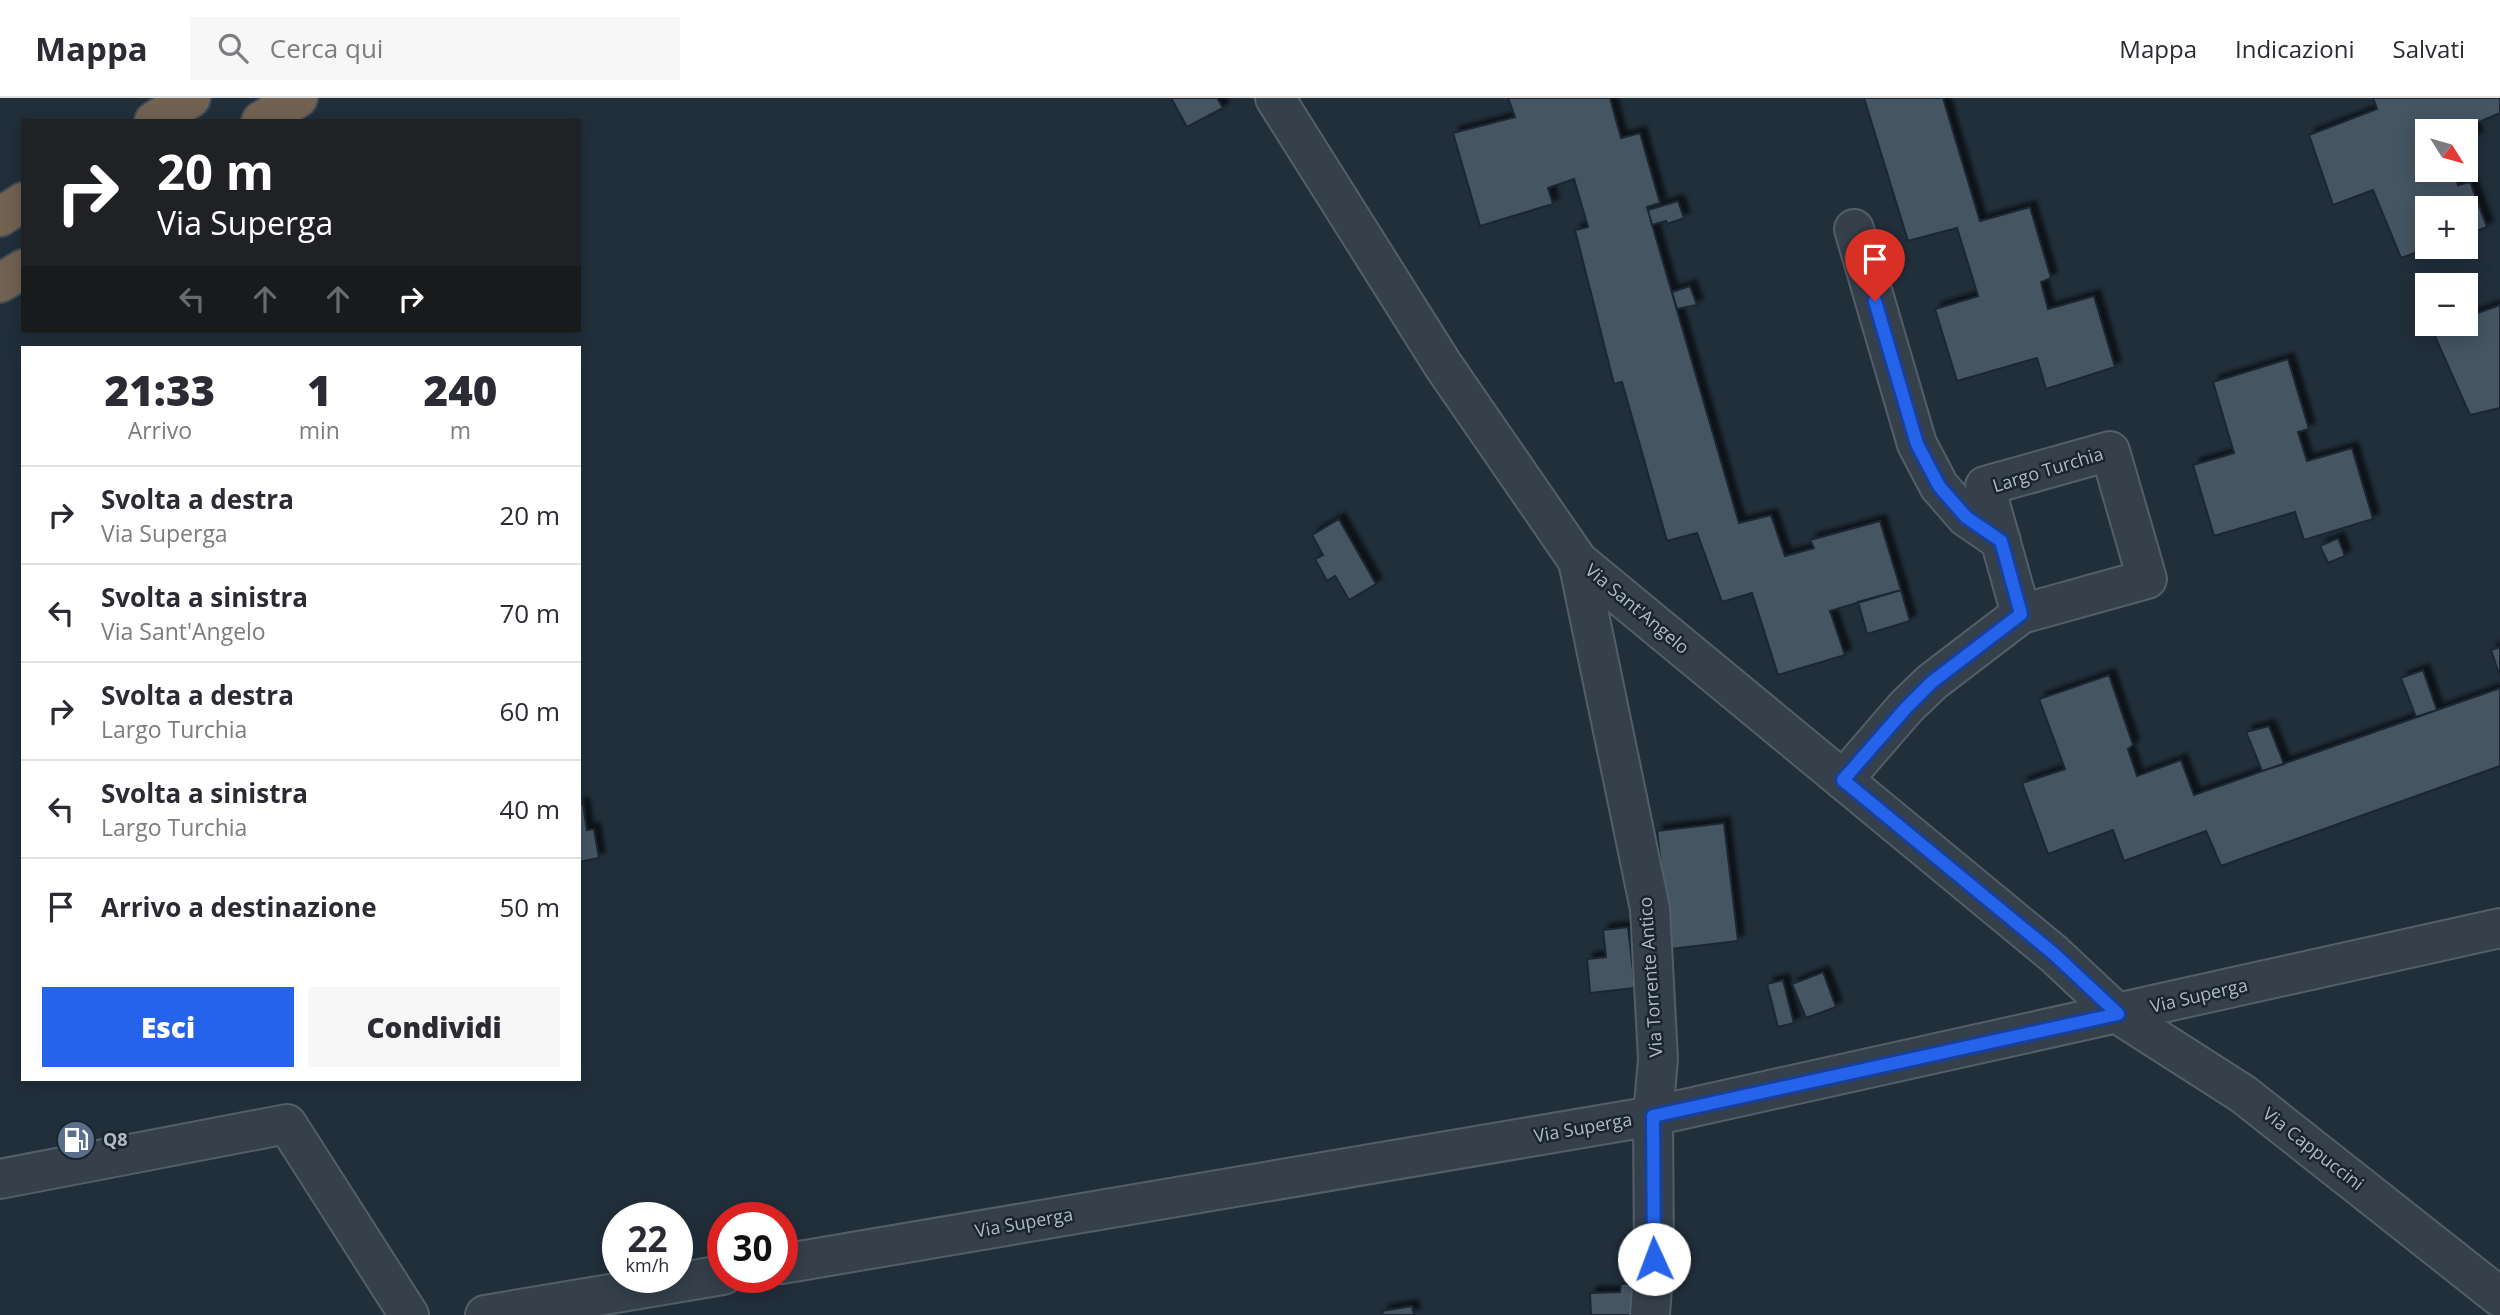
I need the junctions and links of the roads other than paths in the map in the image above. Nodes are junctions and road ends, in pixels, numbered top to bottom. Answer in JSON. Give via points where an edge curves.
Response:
{"nodes":[{"id":1,"x":191,"y":98,"type":"edge"},
{"id":2,"x":298,"y":98,"type":"edge"},
{"id":3,"x":1275,"y":98,"type":"edge"},
{"id":4,"x":157,"y":119,"type":"edge"},
{"id":5,"x":264,"y":119,"type":"edge"},
{"id":6,"x":21,"y":203,"type":"edge"},
{"id":7,"x":0,"y":217,"type":"edge"},
{"id":8,"x":1853,"y":229,"type":"dead end"},
{"id":9,"x":21,"y":270,"type":"edge"},
{"id":10,"x":0,"y":283,"type":"edge"},
{"id":11,"x":2001,"y":541,"type":"junction"},
{"id":12,"x":1578,"y":561,"type":"junction"},
{"id":13,"x":2021,"y":614,"type":"junction"},
{"id":14,"x":1843,"y":780,"type":"junction"},
{"id":15,"x":2500,"y":928,"type":"edge"},
{"id":16,"x":2118,"y":1014,"type":"junction"},
{"id":17,"x":1653,"y":1116,"type":"junction"},
{"id":18,"x":0,"y":1179,"type":"edge"},
{"id":19,"x":798,"y":1262,"type":"edge"},
{"id":20,"x":707,"y":1278,"type":"edge"},
{"id":21,"x":2500,"y":1297,"type":"edge"},
{"id":22,"x":410,"y":1315,"type":"edge"},
{"id":23,"x":485,"y":1315,"type":"edge"},
{"id":24,"x":1650,"y":1315,"type":"edge"}],
"edges":[{"from":1,"to":4,"type":"highway"},
{"from":2,"to":5,"type":"highway"},
{"from":3,"to":12,"type":"street","name":"Via Sant'Angelo","via":[[1443,365]]},
{"from":6,"to":7,"type":"highway"},
{"from":8,"to":11,"type":"street","via":[[1917,444],[1939,486],[1966,517]]},
{"from":9,"to":10,"type":"highway"},
{"from":11,"to":13,"type":"street","name":"Largo Turchia"},
{"from":11,"to":13,"type":"street","name":"Largo Turchia","via":[[1985,486],[2110,451],[2147,579]]},
{"from":12,"to":14,"type":"street","name":"Via Sant'Angelo"},
{"from":12,"to":17,"type":"street","name":"Via Torrente Antico","via":[[1650,909],[1658,1059]]},
{"from":13,"to":14,"type":"street","name":"Largo Turchia","via":[[1932,682]]},
{"from":14,"to":16,"type":"street","name":"Via Sant'Angelo","via":[[2054,954]]},
{"from":15,"to":16,"type":"street","name":"Via Superga"},
{"from":16,"to":17,"type":"street","name":"Via Superga"},
{"from":16,"to":21,"type":"street","name":"Via Cappuccini","via":[[2244,1094]]},
{"from":17,"to":19,"type":"street","name":"Via Superga"},
{"from":17,"to":24,"type":"street","name":"Via Torrente Antico"},
{"from":18,"to":22,"type":"street","via":[[288,1124]]},
{"from":20,"to":23,"type":"street"}]}
